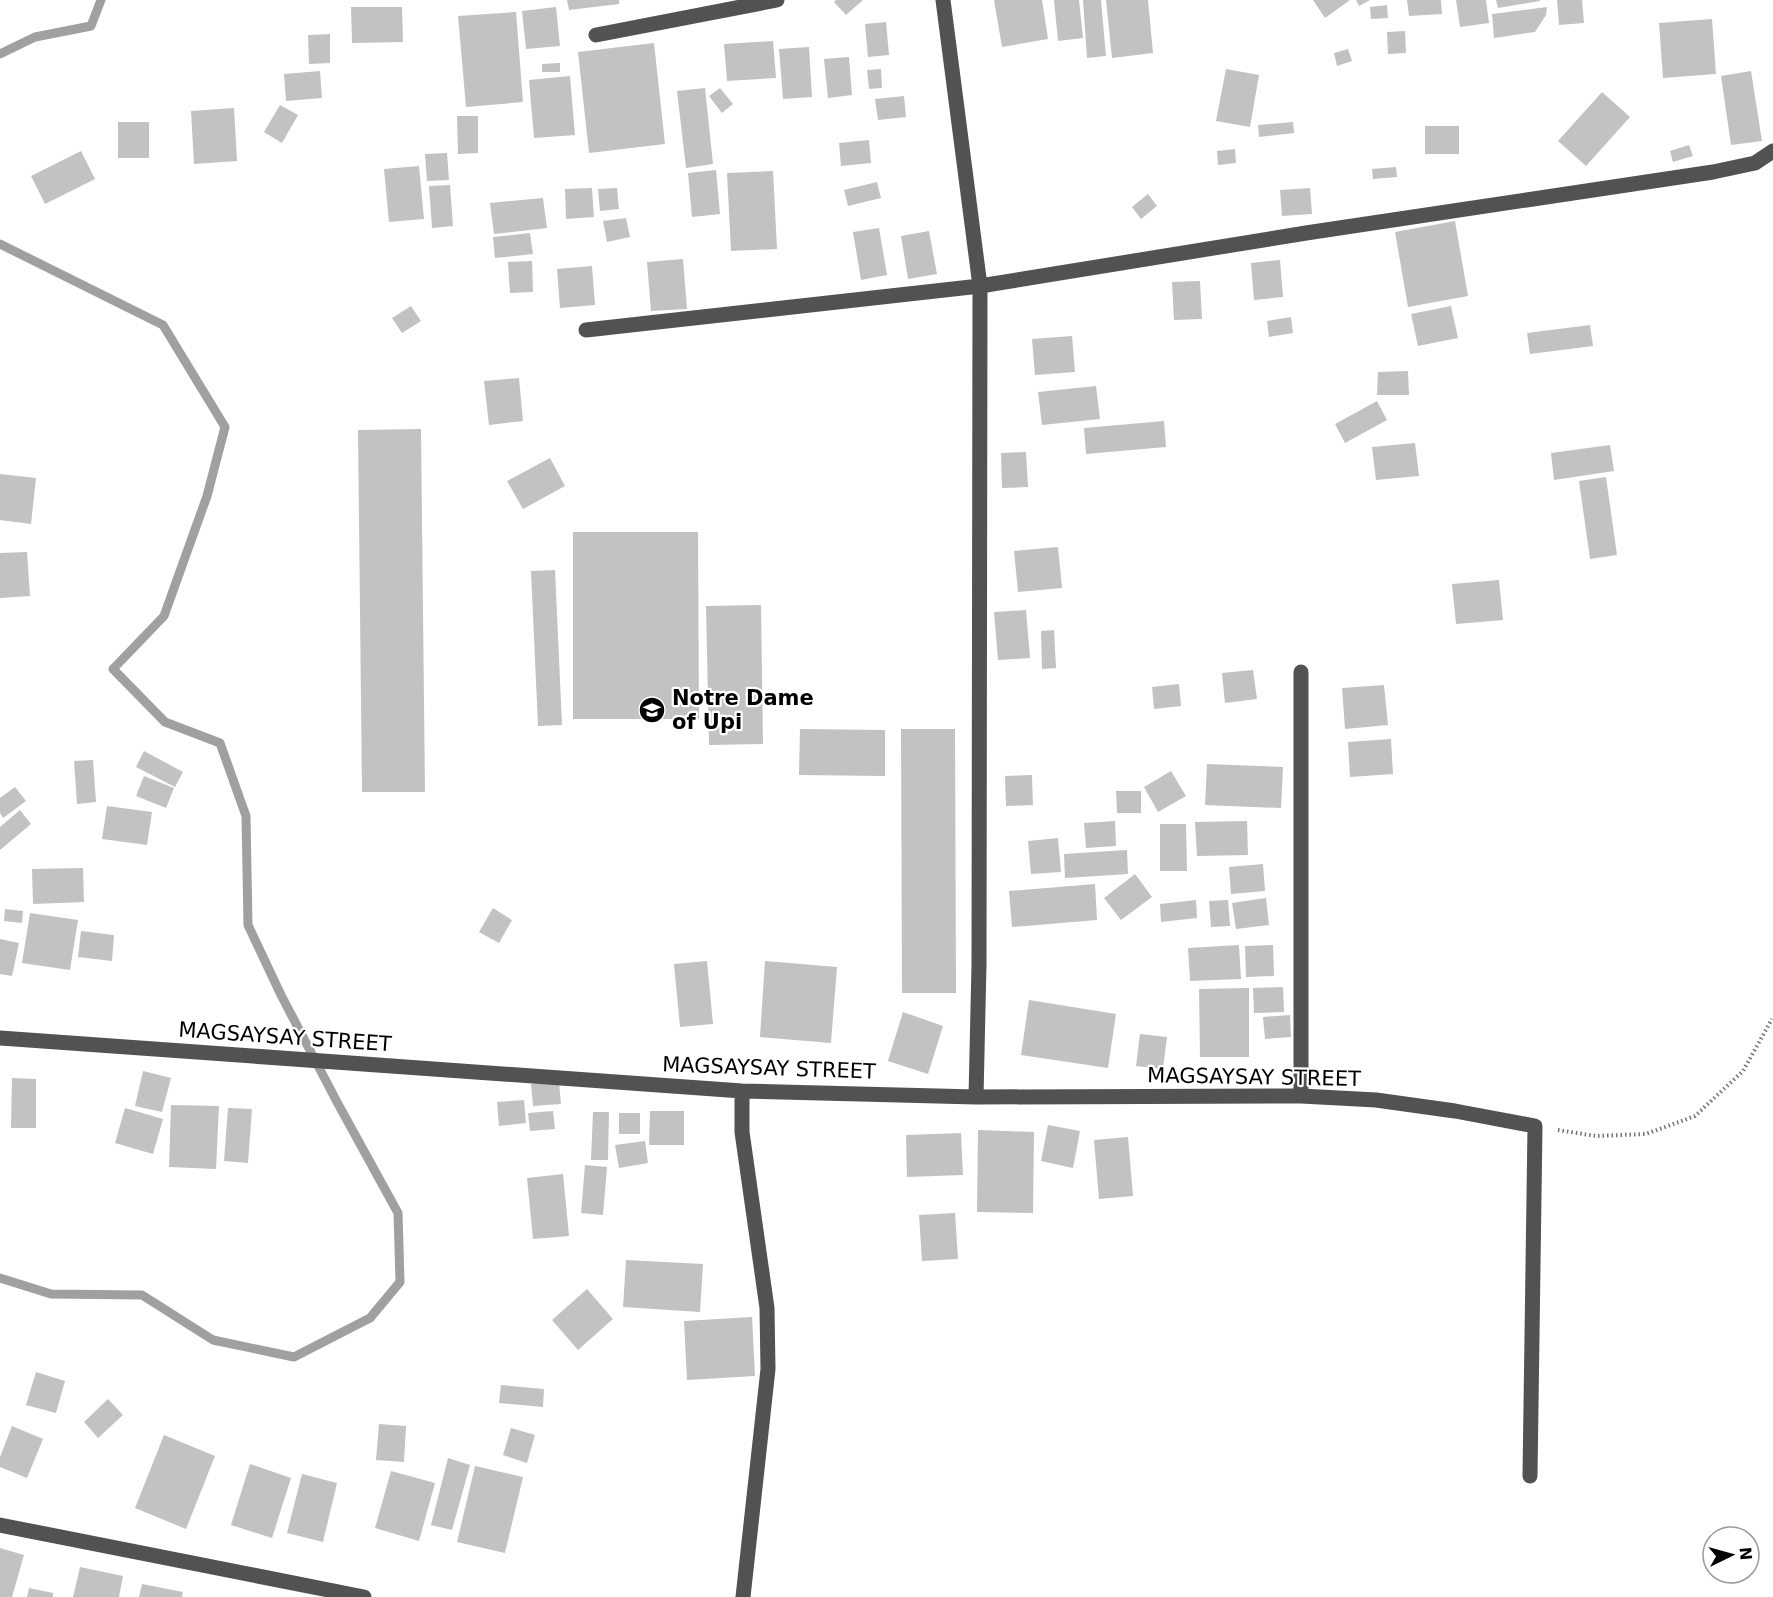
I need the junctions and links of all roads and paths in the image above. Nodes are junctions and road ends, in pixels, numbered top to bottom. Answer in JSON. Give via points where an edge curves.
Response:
{"nodes":[{"id":1,"x":777,"y":0,"type":"edge"},
{"id":2,"x":943,"y":0,"type":"edge"},
{"id":3,"x":596,"y":35,"type":"dead end"},
{"id":4,"x":1773,"y":151,"type":"edge"},
{"id":5,"x":980,"y":286,"type":"junction"},
{"id":6,"x":586,"y":330,"type":"dead end"},
{"id":7,"x":1301,"y":672,"type":"dead end"},
{"id":8,"x":1772,"y":1018,"type":"dead end"},
{"id":9,"x":0,"y":1038,"type":"edge"},
{"id":10,"x":741,"y":1091,"type":"junction"},
{"id":11,"x":1301,"y":1096,"type":"junction"},
{"id":12,"x":976,"y":1097,"type":"junction"},
{"id":13,"x":1535,"y":1126,"type":"junction"},
{"id":14,"x":1530,"y":1476,"type":"dead end"},
{"id":15,"x":0,"y":1525,"type":"edge"},
{"id":16,"x":364,"y":1597,"type":"edge"},
{"id":17,"x":743,"y":1597,"type":"edge"}],
"edges":[{"from":1,"to":3,"type":"street"},
{"from":2,"to":5,"type":"street"},
{"from":4,"to":5,"type":"street","via":[[1755,163],[1713,172]]},
{"from":5,"to":6,"type":"street"},
{"from":5,"to":12,"type":"street"},
{"from":7,"to":11,"type":"street"},
{"from":8,"to":13,"type":"path","via":[[1743,1071],[1695,1116],[1646,1134],[1596,1136]]},
{"from":9,"to":10,"type":"street","name":"MAGSAYSAY STREET"},
{"from":10,"to":12,"type":"street","name":"MAGSAYSAY STREET"},
{"from":10,"to":17,"type":"street","via":[[742,1132],[767,1308],[768,1369]]},
{"from":11,"to":12,"type":"street","name":"MAGSAYSAY STREET"},
{"from":11,"to":13,"type":"street","name":"MAGSAYSAY STREET","via":[[1455,1110]]},
{"from":13,"to":14,"type":"street"},
{"from":15,"to":16,"type":"street"}]}
